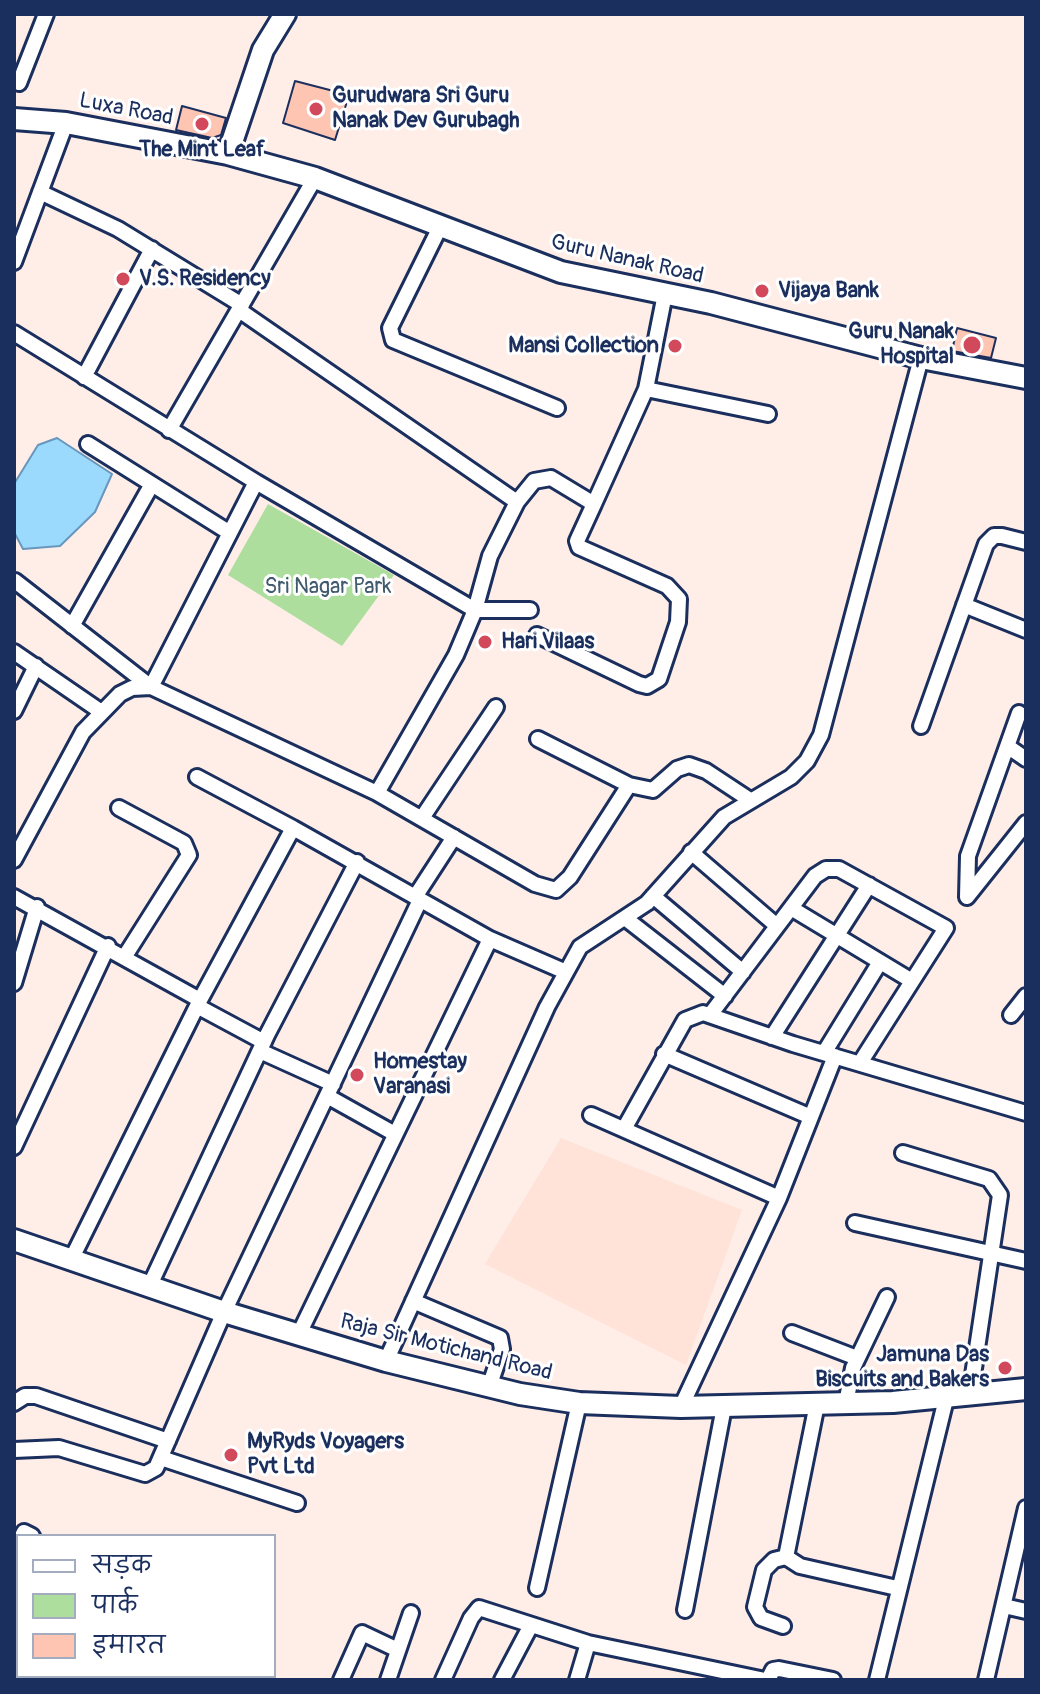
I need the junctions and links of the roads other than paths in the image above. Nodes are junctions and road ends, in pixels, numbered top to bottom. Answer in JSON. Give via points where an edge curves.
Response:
{"nodes":[{"id":1,"x":46,"y":14,"type":"edge"},
{"id":2,"x":285,"y":14,"type":"edge"},
{"id":3,"x":19,"y":83,"type":"dead end"},
{"id":4,"x":14,"y":119,"type":"edge"},
{"id":5,"x":66,"y":123,"type":"junction"},
{"id":6,"x":228,"y":154,"type":"junction"},
{"id":7,"x":315,"y":178,"type":"junction"},
{"id":8,"x":40,"y":192,"type":"junction"},
{"id":9,"x":440,"y":227,"type":"junction"},
{"id":10,"x":152,"y":249,"type":"junction"},
{"id":11,"x":14,"y":262,"type":"edge"},
{"id":12,"x":665,"y":294,"type":"junction"},
{"id":13,"x":241,"y":308,"type":"junction"},
{"id":14,"x":14,"y":333,"type":"edge"},
{"id":15,"x":921,"y":358,"type":"junction"},
{"id":16,"x":84,"y":377,"type":"junction"},
{"id":17,"x":1026,"y":378,"type":"edge"},
{"id":18,"x":646,"y":389,"type":"junction"},
{"id":19,"x":557,"y":408,"type":"dead end"},
{"id":20,"x":768,"y":414,"type":"dead end"},
{"id":21,"x":169,"y":430,"type":"junction"},
{"id":22,"x":88,"y":444,"type":"dead end"},
{"id":23,"x":256,"y":482,"type":"junction"},
{"id":24,"x":152,"y":484,"type":"junction"},
{"id":25,"x":517,"y":502,"type":"junction"},
{"id":26,"x":594,"y":504,"type":"junction"},
{"id":27,"x":230,"y":533,"type":"junction"},
{"id":28,"x":1026,"y":542,"type":"edge"},
{"id":29,"x":15,"y":581,"type":"edge"},
{"id":30,"x":964,"y":605,"type":"junction"},
{"id":31,"x":475,"y":610,"type":"junction"},
{"id":32,"x":530,"y":610,"type":"dead end"},
{"id":33,"x":72,"y":626,"type":"junction"},
{"id":34,"x":1026,"y":630,"type":"edge"},
{"id":35,"x":537,"y":635,"type":"dead end"},
{"id":36,"x":14,"y":652,"type":"edge"},
{"id":37,"x":36,"y":666,"type":"junction"},
{"id":38,"x":151,"y":687,"type":"junction"},
{"id":39,"x":496,"y":707,"type":"dead end"},
{"id":40,"x":14,"y":711,"type":"edge"},
{"id":41,"x":100,"y":711,"type":"junction"},
{"id":42,"x":1019,"y":713,"type":"dead end"},
{"id":43,"x":921,"y":726,"type":"dead end"},
{"id":44,"x":538,"y":739,"type":"dead end"},
{"id":45,"x":1010,"y":748,"type":"junction"},
{"id":46,"x":1026,"y":759,"type":"edge"},
{"id":47,"x":197,"y":777,"type":"dead end"},
{"id":48,"x":629,"y":785,"type":"junction"},
{"id":49,"x":377,"y":793,"type":"junction"},
{"id":50,"x":750,"y":800,"type":"junction"},
{"id":51,"x":119,"y":808,"type":"dead end"},
{"id":52,"x":422,"y":818,"type":"junction"},
{"id":53,"x":1026,"y":823,"type":"edge"},
{"id":54,"x":293,"y":828,"type":"junction"},
{"id":55,"x":454,"y":837,"type":"junction"},
{"id":56,"x":691,"y":852,"type":"junction"},
{"id":57,"x":14,"y":860,"type":"edge"},
{"id":58,"x":357,"y":862,"type":"junction"},
{"id":59,"x":869,"y":885,"type":"junction"},
{"id":60,"x":653,"y":896,"type":"junction"},
{"id":61,"x":14,"y":897,"type":"edge"},
{"id":62,"x":418,"y":898,"type":"junction"},
{"id":63,"x":37,"y":907,"type":"junction"},
{"id":64,"x":791,"y":908,"type":"junction"},
{"id":65,"x":625,"y":918,"type":"junction"},
{"id":66,"x":777,"y":926,"type":"junction"},
{"id":67,"x":838,"y":935,"type":"junction"},
{"id":68,"x":490,"y":939,"type":"junction"},
{"id":69,"x":108,"y":946,"type":"junction"},
{"id":70,"x":125,"y":956,"type":"junction"},
{"id":71,"x":880,"y":962,"type":"junction"},
{"id":72,"x":566,"y":972,"type":"junction"},
{"id":73,"x":743,"y":972,"type":"junction"},
{"id":74,"x":912,"y":981,"type":"junction"},
{"id":75,"x":14,"y":983,"type":"edge"},
{"id":76,"x":725,"y":996,"type":"junction"},
{"id":77,"x":1026,"y":996,"type":"edge"},
{"id":78,"x":198,"y":1003,"type":"junction"},
{"id":79,"x":710,"y":1015,"type":"junction"},
{"id":80,"x":1011,"y":1015,"type":"dead end"},
{"id":81,"x":772,"y":1037,"type":"junction"},
{"id":82,"x":262,"y":1046,"type":"junction"},
{"id":83,"x":664,"y":1054,"type":"junction"},
{"id":84,"x":830,"y":1054,"type":"junction"},
{"id":85,"x":860,"y":1063,"type":"junction"},
{"id":86,"x":330,"y":1090,"type":"junction"},
{"id":87,"x":1026,"y":1113,"type":"edge"},
{"id":88,"x":591,"y":1115,"type":"dead end"},
{"id":89,"x":811,"y":1117,"type":"junction"},
{"id":90,"x":624,"y":1129,"type":"junction"},
{"id":91,"x":395,"y":1134,"type":"junction"},
{"id":92,"x":14,"y":1147,"type":"edge"},
{"id":93,"x":903,"y":1153,"type":"dead end"},
{"id":94,"x":779,"y":1198,"type":"junction"},
{"id":95,"x":855,"y":1223,"type":"dead end"},
{"id":96,"x":14,"y":1240,"type":"edge"},
{"id":97,"x":992,"y":1254,"type":"junction"},
{"id":98,"x":72,"y":1258,"type":"junction"},
{"id":99,"x":1026,"y":1261,"type":"edge"},
{"id":100,"x":150,"y":1285,"type":"junction"},
{"id":101,"x":887,"y":1297,"type":"dead end"},
{"id":102,"x":413,"y":1301,"type":"junction"},
{"id":103,"x":224,"y":1312,"type":"junction"},
{"id":104,"x":792,"y":1333,"type":"dead end"},
{"id":105,"x":299,"y":1334,"type":"junction"},
{"id":106,"x":857,"y":1358,"type":"junction"},
{"id":107,"x":386,"y":1361,"type":"junction"},
{"id":108,"x":489,"y":1387,"type":"junction"},
{"id":109,"x":1026,"y":1389,"type":"edge"},
{"id":110,"x":970,"y":1395,"type":"junction"},
{"id":111,"x":946,"y":1399,"type":"junction"},
{"id":112,"x":14,"y":1403,"type":"edge"},
{"id":113,"x":579,"y":1403,"type":"junction"},
{"id":114,"x":846,"y":1403,"type":"junction"},
{"id":115,"x":817,"y":1404,"type":"junction"},
{"id":116,"x":681,"y":1407,"type":"junction"},
{"id":117,"x":724,"y":1407,"type":"junction"},
{"id":118,"x":168,"y":1441,"type":"junction"},
{"id":119,"x":14,"y":1450,"type":"edge"},
{"id":120,"x":161,"y":1458,"type":"junction"},
{"id":121,"x":297,"y":1503,"type":"dead end"},
{"id":122,"x":1026,"y":1508,"type":"edge"},
{"id":123,"x":786,"y":1557,"type":"junction"},
{"id":124,"x":537,"y":1588,"type":"dead end"},
{"id":125,"x":897,"y":1588,"type":"junction"},
{"id":126,"x":1004,"y":1606,"type":"junction"},
{"id":127,"x":685,"y":1610,"type":"dead end"},
{"id":128,"x":1026,"y":1611,"type":"edge"},
{"id":129,"x":411,"y":1613,"type":"dead end"},
{"id":130,"x":783,"y":1626,"type":"dead end"},
{"id":131,"x":530,"y":1627,"type":"junction"},
{"id":132,"x":588,"y":1643,"type":"junction"},
{"id":133,"x":398,"y":1650,"type":"junction"},
{"id":134,"x":341,"y":1680,"type":"edge"},
{"id":135,"x":388,"y":1680,"type":"edge"},
{"id":136,"x":443,"y":1680,"type":"edge"},
{"id":137,"x":502,"y":1680,"type":"edge"},
{"id":138,"x":577,"y":1680,"type":"edge"},
{"id":139,"x":766,"y":1680,"type":"edge"},
{"id":140,"x":833,"y":1680,"type":"edge"},
{"id":141,"x":877,"y":1680,"type":"edge"},
{"id":142,"x":986,"y":1680,"type":"edge"}],
"edges":[{"from":1,"to":3,"type":"street"},
{"from":2,"to":6,"type":"street","via":[[263,50]]},
{"from":4,"to":5,"type":"street","name":"Luxa Road"},
{"from":5,"to":6,"type":"street","name":"Luxa Road"},
{"from":5,"to":8,"type":"street"},
{"from":6,"to":7,"type":"street","name":"Guru Nanak Road"},
{"from":7,"to":9,"type":"street","name":"Guru Nanak Road"},
{"from":7,"to":13,"type":"street"},
{"from":8,"to":10,"type":"street"},
{"from":8,"to":11,"type":"street"},
{"from":9,"to":12,"type":"street","name":"Guru Nanak Road","via":[[561,272]]},
{"from":9,"to":19,"type":"street","via":[[390,328],[393,340]]},
{"from":10,"to":13,"type":"street"},
{"from":10,"to":16,"type":"street"},
{"from":12,"to":15,"type":"street","name":"Guru Nanak Road"},
{"from":12,"to":18,"type":"street"},
{"from":13,"to":21,"type":"street"},
{"from":13,"to":25,"type":"street"},
{"from":14,"to":16,"type":"street"},
{"from":15,"to":17,"type":"street","name":"Guru Nanak Road"},
{"from":15,"to":50,"type":"street","via":[[821,735],[791,777]]},
{"from":16,"to":21,"type":"street"},
{"from":18,"to":20,"type":"street"},
{"from":18,"to":26,"type":"street"},
{"from":21,"to":23,"type":"street"},
{"from":22,"to":24,"type":"street"},
{"from":23,"to":27,"type":"street"},
{"from":23,"to":31,"type":"street"},
{"from":24,"to":27,"type":"street"},
{"from":24,"to":33,"type":"street"},
{"from":25,"to":26,"type":"street","via":[[534,481],[551,478]]},
{"from":25,"to":31,"type":"street","via":[[490,556]]},
{"from":26,"to":35,"type":"street","via":[[579,547],[667,586],[679,599],[678,622],[659,679],[639,684]]},
{"from":27,"to":38,"type":"street"},
{"from":28,"to":30,"type":"street","via":[[1002,536],[989,539]]},
{"from":29,"to":33,"type":"street"},
{"from":30,"to":34,"type":"street"},
{"from":30,"to":43,"type":"street"},
{"from":31,"to":32,"type":"street"},
{"from":31,"to":49,"type":"street","via":[[456,655]]},
{"from":33,"to":38,"type":"street"},
{"from":36,"to":37,"type":"street"},
{"from":37,"to":40,"type":"street"},
{"from":37,"to":41,"type":"street"},
{"from":38,"to":41,"type":"street","via":[[132,688]]},
{"from":38,"to":49,"type":"street"},
{"from":39,"to":52,"type":"street"},
{"from":41,"to":57,"type":"street","via":[[65,759]]},
{"from":42,"to":45,"type":"street"},
{"from":44,"to":48,"type":"street"},
{"from":45,"to":46,"type":"street"},
{"from":45,"to":53,"type":"street","via":[[968,856],[967,897]]},
{"from":47,"to":54,"type":"street"},
{"from":48,"to":50,"type":"street","via":[[653,790],[689,765]]},
{"from":48,"to":55,"type":"street","via":[[570,877],[556,890],[535,884]]},
{"from":49,"to":52,"type":"street"},
{"from":50,"to":56,"type":"street","via":[[724,817]]},
{"from":51,"to":70,"type":"street","via":[[184,843],[189,855]]},
{"from":52,"to":55,"type":"street"},
{"from":54,"to":58,"type":"street"},
{"from":54,"to":78,"type":"street"},
{"from":55,"to":62,"type":"street"},
{"from":56,"to":60,"type":"street"},
{"from":56,"to":66,"type":"street"},
{"from":58,"to":62,"type":"street"},
{"from":58,"to":82,"type":"street"},
{"from":59,"to":64,"type":"street","via":[[839,869],[826,869]]},
{"from":59,"to":67,"type":"street"},
{"from":59,"to":74,"type":"street","via":[[946,928]]},
{"from":60,"to":65,"type":"street"},
{"from":60,"to":73,"type":"street"},
{"from":61,"to":63,"type":"street"},
{"from":62,"to":68,"type":"street"},
{"from":62,"to":86,"type":"street"},
{"from":63,"to":69,"type":"street"},
{"from":63,"to":75,"type":"street"},
{"from":64,"to":66,"type":"street"},
{"from":64,"to":67,"type":"street"},
{"from":65,"to":72,"type":"street","via":[[580,947]]},
{"from":65,"to":76,"type":"street"},
{"from":66,"to":73,"type":"street"},
{"from":67,"to":71,"type":"street"},
{"from":67,"to":81,"type":"street"},
{"from":68,"to":72,"type":"street"},
{"from":68,"to":91,"type":"street"},
{"from":69,"to":70,"type":"street"},
{"from":69,"to":92,"type":"street"},
{"from":70,"to":78,"type":"street"},
{"from":71,"to":74,"type":"street"},
{"from":71,"to":84,"type":"street"},
{"from":72,"to":102,"type":"street"},
{"from":73,"to":76,"type":"street"},
{"from":74,"to":85,"type":"street"},
{"from":76,"to":79,"type":"street"},
{"from":77,"to":80,"type":"street"},
{"from":78,"to":82,"type":"street"},
{"from":78,"to":98,"type":"street"},
{"from":79,"to":81,"type":"street"},
{"from":79,"to":83,"type":"street","via":[[685,1020]]},
{"from":81,"to":84,"type":"street"},
{"from":82,"to":86,"type":"street"},
{"from":82,"to":100,"type":"street"},
{"from":83,"to":89,"type":"street"},
{"from":83,"to":90,"type":"street"},
{"from":84,"to":85,"type":"street"},
{"from":84,"to":89,"type":"street"},
{"from":85,"to":87,"type":"street"},
{"from":86,"to":91,"type":"street"},
{"from":86,"to":103,"type":"street"},
{"from":88,"to":90,"type":"street"},
{"from":89,"to":94,"type":"street"},
{"from":90,"to":94,"type":"street"},
{"from":91,"to":105,"type":"street"},
{"from":93,"to":97,"type":"street","via":[[995,1183],[1000,1204]]},
{"from":94,"to":116,"type":"street"},
{"from":95,"to":97,"type":"street"},
{"from":96,"to":98,"type":"street","name":"Raja Sir Motichand Road"},
{"from":97,"to":99,"type":"street"},
{"from":97,"to":110,"type":"street"},
{"from":98,"to":100,"type":"street","name":"Raja Sir Motichand Road"},
{"from":100,"to":103,"type":"street","name":"Raja Sir Motichand Road"},
{"from":101,"to":106,"type":"street"},
{"from":102,"to":107,"type":"street"},
{"from":102,"to":108,"type":"street","via":[[500,1338],[502,1349]]},
{"from":103,"to":105,"type":"street","name":"Raja Sir Motichand Road"},
{"from":103,"to":118,"type":"street"},
{"from":104,"to":106,"type":"street"},
{"from":105,"to":107,"type":"street","name":"Raja Sir Motichand Road"},
{"from":106,"to":114,"type":"street"},
{"from":107,"to":108,"type":"street","name":"Raja Sir Motichand Road"},
{"from":108,"to":113,"type":"street","name":"Raja Sir Motichand Road"},
{"from":109,"to":110,"type":"street","name":"Raja Sir Motichand Road"},
{"from":110,"to":111,"type":"street","name":"Raja Sir Motichand Road"},
{"from":111,"to":114,"type":"street","name":"Raja Sir Motichand Road"},
{"from":111,"to":125,"type":"street"},
{"from":112,"to":118,"type":"street","via":[[36,1396]]},
{"from":113,"to":116,"type":"street","name":"Raja Sir Motichand Road"},
{"from":113,"to":124,"type":"street"},
{"from":114,"to":115,"type":"street","name":"Raja Sir Motichand Road"},
{"from":115,"to":117,"type":"street","name":"Raja Sir Motichand Road"},
{"from":115,"to":123,"type":"street"},
{"from":116,"to":117,"type":"street","name":"Raja Sir Motichand Road"},
{"from":117,"to":127,"type":"street"},
{"from":118,"to":120,"type":"street"},
{"from":119,"to":120,"type":"street","via":[[59,1448],[145,1474]]},
{"from":120,"to":121,"type":"street"},
{"from":122,"to":126,"type":"street"},
{"from":123,"to":125,"type":"street","via":[[800,1566]]},
{"from":123,"to":130,"type":"street","via":[[764,1570],[755,1607],[761,1618]]},
{"from":125,"to":141,"type":"street"},
{"from":126,"to":128,"type":"street"},
{"from":126,"to":142,"type":"street"},
{"from":129,"to":133,"type":"street"},
{"from":131,"to":132,"type":"street"},
{"from":131,"to":136,"type":"street","via":[[479,1608]]},
{"from":131,"to":137,"type":"street"},
{"from":132,"to":138,"type":"street"},
{"from":132,"to":139,"type":"street"},
{"from":133,"to":134,"type":"street","via":[[362,1633]]},
{"from":133,"to":135,"type":"street"},
{"from":139,"to":140,"type":"street","via":[[779,1669]]}]}
